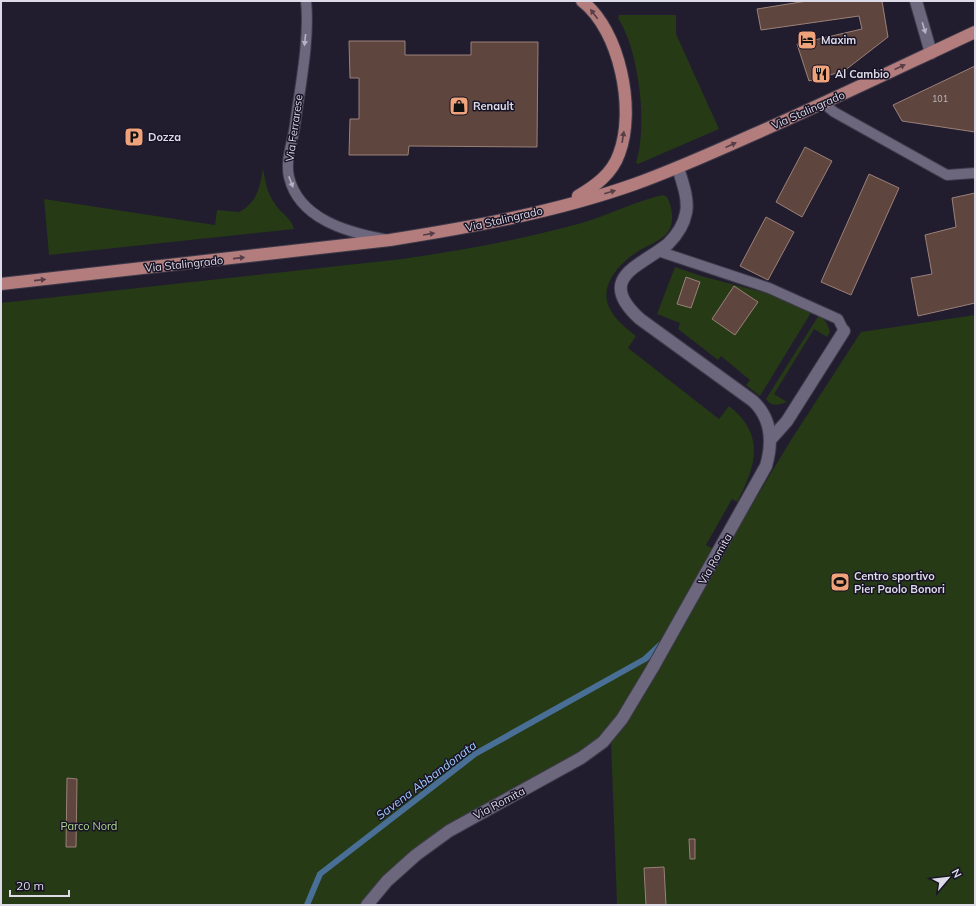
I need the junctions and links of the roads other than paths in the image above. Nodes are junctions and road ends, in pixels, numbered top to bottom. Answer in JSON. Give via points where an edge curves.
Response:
{"nodes":[{"id":1,"x":306,"y":1,"type":"edge"},
{"id":2,"x":582,"y":1,"type":"edge"},
{"id":3,"x":916,"y":1,"type":"edge"},
{"id":4,"x":975,"y":32,"type":"edge"},
{"id":5,"x":932,"y":53,"type":"junction"},
{"id":6,"x":823,"y":104,"type":"junction"},
{"id":7,"x":678,"y":168,"type":"junction"},
{"id":8,"x":975,"y":173,"type":"edge"},
{"id":9,"x":549,"y":209,"type":"junction"},
{"id":10,"x":390,"y":240,"type":"junction"},
{"id":11,"x":658,"y":251,"type":"junction"},
{"id":12,"x":1,"y":284,"type":"edge"},
{"id":13,"x":844,"y":331,"type":"joint"},
{"id":14,"x":771,"y":439,"type":"junction"},
{"id":15,"x":367,"y":905,"type":"edge"}],
"edges":[{"from":1,"to":10,"type":"lane","name":"Via Ferrarese","one_way":true,"via":[[307,24],[289,157],[289,177],[301,200],[322,220],[349,231]]},
{"from":9,"to":2,"type":"main road","one_way":true,"via":[[595,186],[612,167],[624,138],[624,91],[618,60],[593,12]]},
{"from":3,"to":5,"type":"street","one_way":true},
{"from":4,"to":5,"type":"main road","name":"Via Stalingrado"},
{"from":6,"to":5,"type":"main road","name":"Via Stalingrado","one_way":true},
{"from":7,"to":6,"type":"main road","name":"Via Stalingrado","one_way":true},
{"from":6,"to":8,"type":"lane","via":[[947,175]]},
{"from":9,"to":7,"type":"main road","name":"Via Stalingrado","one_way":true,"via":[[633,185]]},
{"from":7,"to":11,"type":"street","name":"Via Romita","via":[[687,211],[678,231],[669,243]]},
{"from":10,"to":9,"type":"main road","name":"Via Stalingrado","one_way":true,"via":[[454,230]]},
{"from":12,"to":10,"type":"main road","name":"Via Stalingrado","one_way":true},
{"from":11,"to":13,"type":"lane","via":[[769,288],[838,319]]},
{"from":11,"to":14,"type":"street","name":"Via Romita","via":[[624,276],[621,289],[628,306],[640,319],[757,405],[767,421]]},
{"from":13,"to":14,"type":"street","via":[[787,421]]},
{"from":14,"to":15,"type":"street","name":"Via Romita","via":[[766,466],[747,502],[622,719],[603,742],[581,758],[449,831],[416,855],[387,881]]}]}
